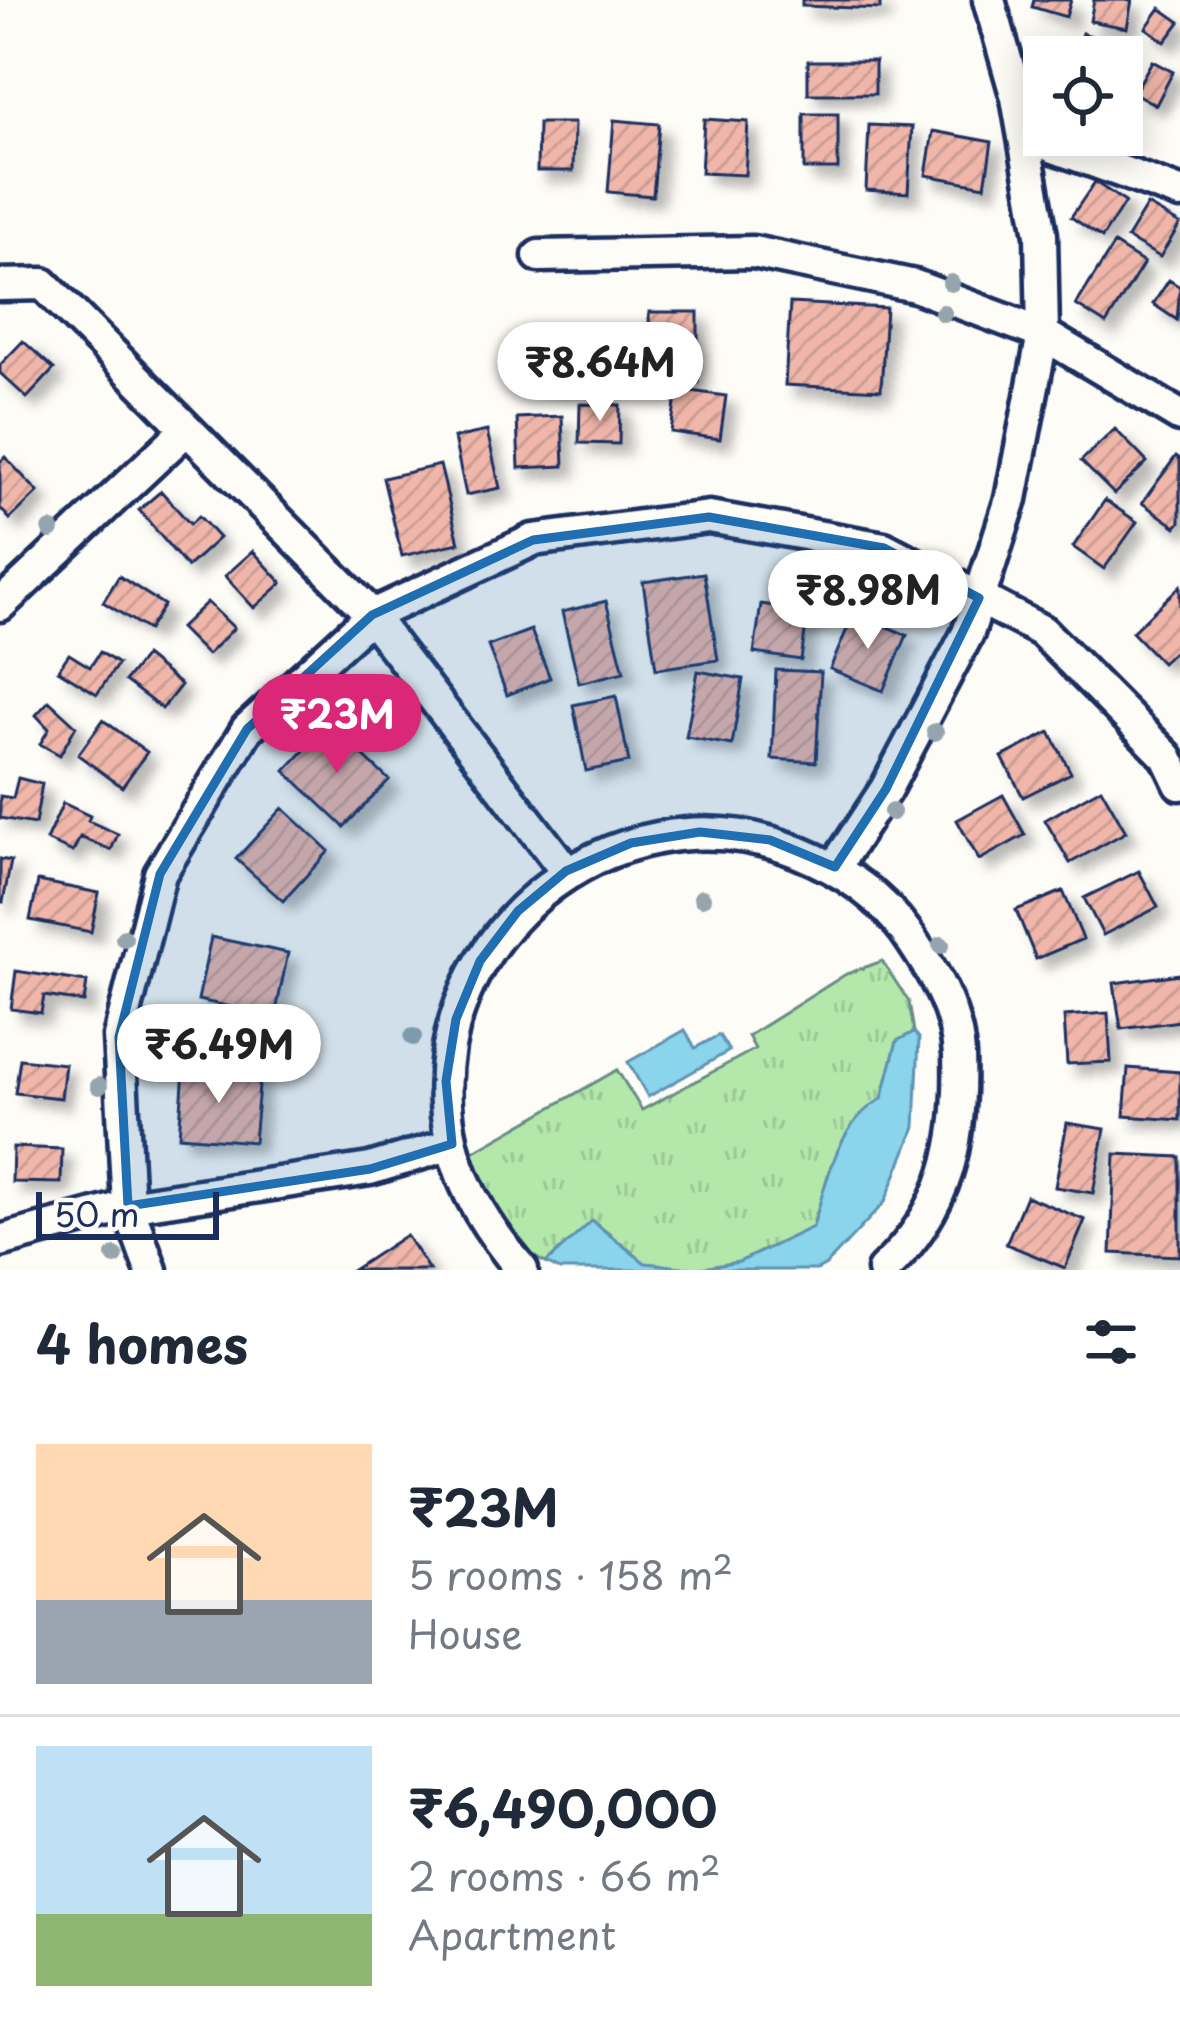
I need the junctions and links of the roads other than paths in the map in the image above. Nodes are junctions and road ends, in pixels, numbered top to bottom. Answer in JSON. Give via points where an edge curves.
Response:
{"nodes":[{"id":1,"x":989,"y":0,"type":"edge"},
{"id":2,"x":1023,"y":132,"type":"edge"},
{"id":3,"x":1027,"y":156,"type":"edge"},
{"id":4,"x":1079,"y":156,"type":"edge"},
{"id":5,"x":1180,"y":193,"type":"edge"},
{"id":6,"x":539,"y":256,"type":"dead end"},
{"id":7,"x":0,"y":285,"type":"edge"},
{"id":8,"x":1043,"y":334,"type":"junction"},
{"id":9,"x":1180,"y":416,"type":"edge"},
{"id":10,"x":187,"y":429,"type":"junction"},
{"id":11,"x":979,"y":598,"type":"junction"},
{"id":12,"x":0,"y":604,"type":"edge"},
{"id":13,"x":372,"y":615,"type":"junction"},
{"id":14,"x":1180,"y":784,"type":"edge"},
{"id":15,"x":835,"y":867,"type":"junction"},
{"id":16,"x":566,"y":872,"type":"junction"},
{"id":17,"x":452,"y":1144,"type":"junction"},
{"id":18,"x":128,"y":1206,"type":"junction"},
{"id":19,"x":0,"y":1241,"type":"edge"},
{"id":20,"x":151,"y":1270,"type":"edge"},
{"id":21,"x":522,"y":1270,"type":"edge"},
{"id":22,"x":883,"y":1270,"type":"edge"}],
"edges":[{"from":1,"to":2,"type":"street"},
{"from":3,"to":8,"type":"street","via":[[1041,235]]},
{"from":4,"to":5,"type":"street"},
{"from":6,"to":8,"type":"street","via":[[753,252],[916,286]]},
{"from":7,"to":10,"type":"street","via":[[43,284]]},
{"from":8,"to":9,"type":"street"},
{"from":8,"to":11,"type":"street","via":[[1011,499]]},
{"from":10,"to":12,"type":"street"},
{"from":10,"to":13,"type":"street"},
{"from":11,"to":13,"type":"street","via":[[884,548],[709,517],[533,540]]},
{"from":11,"to":14,"type":"street","via":[[1042,631],[1166,757]]},
{"from":11,"to":15,"type":"street","via":[[886,789]]},
{"from":13,"to":16,"type":"street"},
{"from":13,"to":18,"type":"street","via":[[247,729],[160,874],[119,1037]]},
{"from":15,"to":16,"type":"street","via":[[770,841],[700,832],[631,842]]},
{"from":15,"to":22,"type":"street","via":[[892,914],[935,973],[958,1043],[961,1116],[943,1186],[905,1250]]},
{"from":16,"to":17,"type":"street","via":[[518,911],[480,962],[456,1019],[446,1082]]},
{"from":17,"to":18,"type":"street","via":[[370,1169]]},
{"from":17,"to":21,"type":"street","via":[[477,1211]]},
{"from":18,"to":19,"type":"street"},
{"from":18,"to":20,"type":"street"}]}
